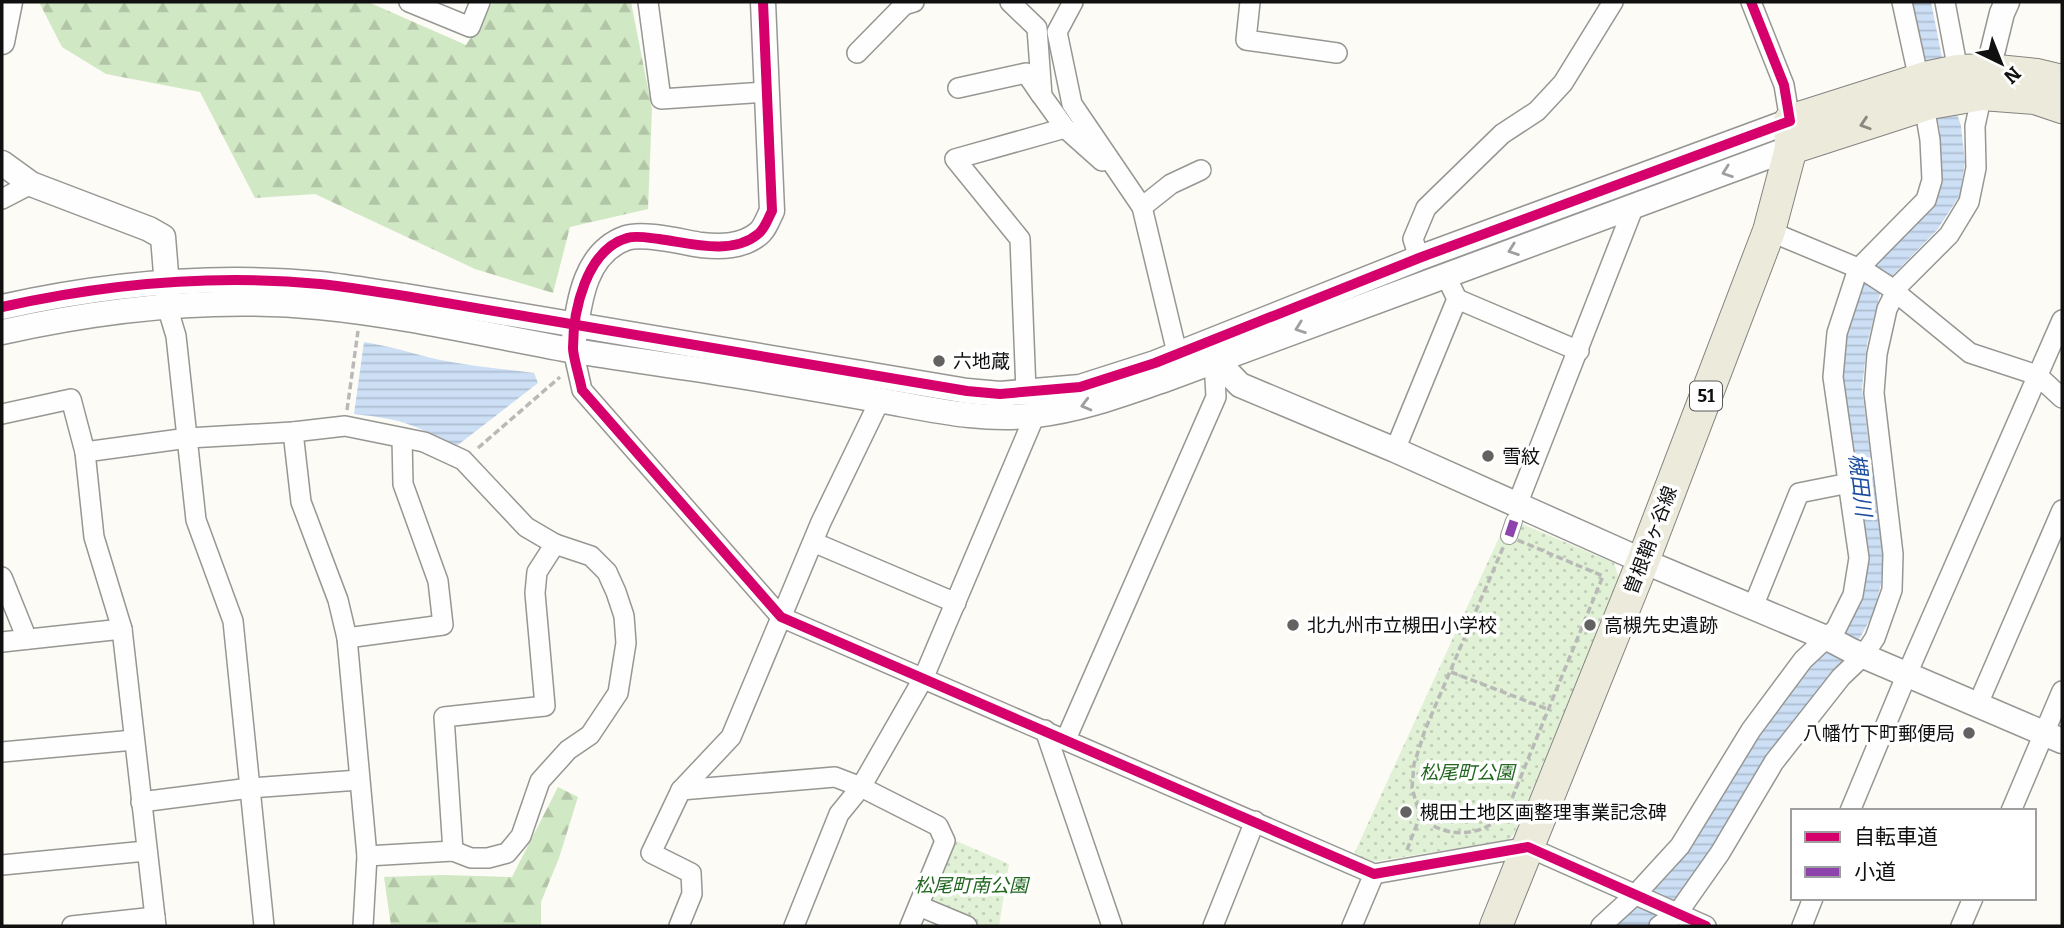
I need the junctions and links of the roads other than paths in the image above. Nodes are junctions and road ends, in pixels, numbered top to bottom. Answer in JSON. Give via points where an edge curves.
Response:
{"nodes":[{"id":1,"x":10,"y":2,"type":"edge"},
{"id":2,"x":409,"y":2,"type":"edge"},
{"id":3,"x":480,"y":2,"type":"edge"},
{"id":4,"x":648,"y":2,"type":"edge"},
{"id":5,"x":763,"y":2,"type":"edge"},
{"id":6,"x":914,"y":2,"type":"edge"},
{"id":7,"x":1010,"y":2,"type":"edge"},
{"id":8,"x":1073,"y":2,"type":"edge"},
{"id":9,"x":1250,"y":2,"type":"edge"},
{"id":10,"x":1613,"y":2,"type":"edge"},
{"id":11,"x":1751,"y":2,"type":"edge"},
{"id":12,"x":1902,"y":2,"type":"edge"},
{"id":13,"x":1945,"y":2,"type":"edge"},
{"id":14,"x":2007,"y":2,"type":"edge"},
{"id":15,"x":2,"y":42,"type":"edge"},
{"id":16,"x":856,"y":53,"type":"dead end"},
{"id":17,"x":1337,"y":53,"type":"dead end"},
{"id":18,"x":2062,"y":81,"type":"edge"},
{"id":19,"x":1972,"y":83,"type":"junction"},
{"id":20,"x":958,"y":88,"type":"dead end"},
{"id":21,"x":766,"y":92,"type":"junction"},
{"id":22,"x":1924,"y":92,"type":"junction"},
{"id":23,"x":1042,"y":96,"type":"junction"},
{"id":24,"x":2062,"y":107,"type":"edge"},
{"id":25,"x":1065,"y":128,"type":"junction"},
{"id":26,"x":1791,"y":134,"type":"junction"},
{"id":27,"x":2,"y":163,"type":"edge"},
{"id":28,"x":1200,"y":170,"type":"dead end"},
{"id":29,"x":1124,"y":181,"type":"junction"},
{"id":30,"x":31,"y":184,"type":"junction"},
{"id":31,"x":2,"y":199,"type":"edge"},
{"id":32,"x":1634,"y":206,"type":"junction"},
{"id":33,"x":1142,"y":207,"type":"junction"},
{"id":34,"x":1769,"y":231,"type":"junction"},
{"id":35,"x":1419,"y":258,"type":"junction"},
{"id":36,"x":1861,"y":270,"type":"junction"},
{"id":37,"x":1445,"y":274,"type":"junction"},
{"id":38,"x":1891,"y":289,"type":"junction"},
{"id":39,"x":168,"y":294,"type":"junction"},
{"id":40,"x":1457,"y":299,"type":"junction"},
{"id":41,"x":2,"y":307,"type":"edge"},
{"id":42,"x":2062,"y":320,"type":"edge"},
{"id":43,"x":576,"y":325,"type":"junction"},
{"id":44,"x":2,"y":332,"type":"edge"},
{"id":45,"x":1579,"y":351,"type":"junction"},
{"id":46,"x":1208,"y":352,"type":"junction"},
{"id":47,"x":1178,"y":353,"type":"junction"},
{"id":48,"x":575,"y":356,"type":"junction"},
{"id":49,"x":2037,"y":375,"type":"junction"},
{"id":50,"x":1032,"y":390,"type":"junction"},
{"id":51,"x":2062,"y":398,"type":"edge"},
{"id":52,"x":880,"y":400,"type":"junction"},
{"id":53,"x":2,"y":414,"type":"edge"},
{"id":54,"x":1035,"y":415,"type":"junction"},
{"id":55,"x":293,"y":432,"type":"junction"},
{"id":56,"x":188,"y":438,"type":"junction"},
{"id":57,"x":402,"y":438,"type":"junction"},
{"id":58,"x":1395,"y":450,"type":"junction"},
{"id":59,"x":85,"y":452,"type":"junction"},
{"id":60,"x":1849,"y":483,"type":"junction"},
{"id":61,"x":2062,"y":510,"type":"edge"},
{"id":62,"x":1513,"y":520,"type":"junction"},
{"id":63,"x":813,"y":542,"type":"junction"},
{"id":64,"x":555,"y":544,"type":"junction"},
{"id":65,"x":1643,"y":561,"type":"junction"},
{"id":66,"x":2,"y":577,"type":"edge"},
{"id":67,"x":956,"y":603,"type":"junction"},
{"id":68,"x":1753,"y":607,"type":"junction"},
{"id":69,"x":781,"y":617,"type":"junction"},
{"id":70,"x":122,"y":629,"type":"junction"},
{"id":71,"x":347,"y":638,"type":"junction"},
{"id":72,"x":27,"y":639,"type":"junction"},
{"id":73,"x":2,"y":642,"type":"edge"},
{"id":74,"x":1843,"y":646,"type":"junction"},
{"id":75,"x":1907,"y":674,"type":"junction"},
{"id":76,"x":923,"y":679,"type":"junction"},
{"id":77,"x":2062,"y":691,"type":"edge"},
{"id":78,"x":1979,"y":704,"type":"junction"},
{"id":79,"x":1045,"y":730,"type":"junction"},
{"id":80,"x":2053,"y":737,"type":"edge"},
{"id":81,"x":1066,"y":739,"type":"junction"},
{"id":82,"x":134,"y":740,"type":"junction"},
{"id":83,"x":2,"y":752,"type":"edge"},
{"id":84,"x":359,"y":780,"type":"junction"},
{"id":85,"x":862,"y":787,"type":"junction"},
{"id":86,"x":250,"y":788,"type":"junction"},
{"id":87,"x":681,"y":790,"type":"junction"},
{"id":88,"x":141,"y":802,"type":"junction"},
{"id":89,"x":1851,"y":809,"type":"edge"},
{"id":90,"x":2012,"y":809,"type":"edge"},
{"id":91,"x":1255,"y":821,"type":"junction"},
{"id":92,"x":1528,"y":847,"type":"junction"},
{"id":93,"x":146,"y":851,"type":"junction"},
{"id":94,"x":453,"y":851,"type":"junction"},
{"id":95,"x":367,"y":856,"type":"junction"},
{"id":96,"x":2,"y":865,"type":"edge"},
{"id":97,"x":1374,"y":874,"type":"junction"},
{"id":98,"x":1640,"y":896,"type":"junction"},
{"id":99,"x":1813,"y":900,"type":"edge"},
{"id":100,"x":1972,"y":900,"type":"edge"},
{"id":101,"x":919,"y":906,"type":"junction"},
{"id":102,"x":1668,"y":917,"type":"edge"},
{"id":103,"x":155,"y":921,"type":"edge"},
{"id":104,"x":72,"y":926,"type":"edge"},
{"id":105,"x":264,"y":926,"type":"edge"},
{"id":106,"x":363,"y":926,"type":"edge"},
{"id":107,"x":679,"y":926,"type":"edge"},
{"id":108,"x":794,"y":926,"type":"edge"},
{"id":109,"x":910,"y":926,"type":"edge"},
{"id":110,"x":967,"y":926,"type":"edge"},
{"id":111,"x":1112,"y":926,"type":"edge"},
{"id":112,"x":1213,"y":926,"type":"edge"},
{"id":113,"x":1352,"y":926,"type":"edge"},
{"id":114,"x":1496,"y":926,"type":"edge"},
{"id":115,"x":1601,"y":926,"type":"edge"},
{"id":116,"x":1706,"y":926,"type":"edge"},
{"id":117,"x":1802,"y":926,"type":"edge"},
{"id":118,"x":1961,"y":926,"type":"edge"}],
"edges":[{"from":1,"to":15,"type":"street"},
{"from":2,"to":3,"type":"street","via":[[470,27]]},
{"from":4,"to":21,"type":"street","via":[[661,99]]},
{"from":5,"to":21,"type":"street"},
{"from":6,"to":16,"type":"street","via":[[904,5]]},
{"from":7,"to":23,"type":"street","via":[[1037,28]]},
{"from":8,"to":29,"type":"street","via":[[1057,32],[1072,104]]},
{"from":9,"to":17,"type":"street","via":[[1246,40]]},
{"from":10,"to":35,"type":"street","via":[[1563,83],[1426,208],[1413,239]]},
{"from":11,"to":26,"type":"street","via":[[1784,85]]},
{"from":12,"to":22,"type":"street"},
{"from":13,"to":19,"type":"street"},
{"from":14,"to":19,"type":"street"},
{"from":18,"to":19,"type":"main road","via":[[2037,75]]},
{"from":19,"to":22,"type":"main road"},
{"from":19,"to":24,"type":"main road"},
{"from":19,"to":38,"type":"street","via":[[1976,168],[1969,202],[1949,235]]},
{"from":20,"to":23,"type":"street","via":[[1026,73]]},
{"from":21,"to":43,"type":"street","via":[[772,211],[761,232],[730,246],[625,238],[588,272]]},
{"from":22,"to":26,"type":"main road"},
{"from":22,"to":36,"type":"street","via":[[1932,180],[1926,201]]},
{"from":23,"to":25,"type":"street"},
{"from":25,"to":29,"type":"street"},
{"from":25,"to":50,"type":"street","via":[[955,159],[1020,239]]},
{"from":26,"to":32,"type":"street","one_way":true},
{"from":26,"to":34,"type":"main road","name":"曽根鞘ヶ谷線","number":"51"},
{"from":26,"to":35,"type":"street"},
{"from":27,"to":30,"type":"street"},
{"from":28,"to":33,"type":"street","via":[[1171,184]]},
{"from":29,"to":33,"type":"street"},
{"from":30,"to":31,"type":"street"},
{"from":30,"to":39,"type":"street","via":[[163,237]]},
{"from":32,"to":37,"type":"street","one_way":true},
{"from":32,"to":45,"type":"street"},
{"from":33,"to":47,"type":"street"},
{"from":34,"to":36,"type":"street"},
{"from":34,"to":65,"type":"main road","name":"曽根鞘ヶ谷線","number":"51"},
{"from":35,"to":46,"type":"street"},
{"from":36,"to":38,"type":"street"},
{"from":36,"to":60,"type":"street","via":[[1837,332],[1833,377]]},
{"from":37,"to":40,"type":"street"},
{"from":37,"to":46,"type":"street","one_way":true},
{"from":38,"to":49,"type":"street","via":[[1970,353]]},
{"from":38,"to":74,"type":"street","via":[[1874,393],[1893,554],[1892,590],[1875,638]]},
{"from":39,"to":41,"type":"street","via":[[54,295]]},
{"from":39,"to":43,"type":"street","via":[[233,281],[319,284]]},
{"from":39,"to":44,"type":"street"},
{"from":39,"to":48,"type":"street","via":[[231,304],[360,313]]},
{"from":39,"to":56,"type":"street"},
{"from":40,"to":45,"type":"street"},
{"from":40,"to":58,"type":"street"},
{"from":42,"to":49,"type":"street"},
{"from":43,"to":48,"type":"street"},
{"from":43,"to":50,"type":"street","via":[[967,391],[1000,394]]},
{"from":45,"to":62,"type":"street"},
{"from":46,"to":47,"type":"street"},
{"from":46,"to":54,"type":"street","one_way":true,"via":[[1085,407]]},
{"from":46,"to":58,"type":"street","via":[[1240,385]]},
{"from":46,"to":81,"type":"street","via":[[1216,397]]},
{"from":47,"to":50,"type":"street","via":[[1080,387]]},
{"from":48,"to":52,"type":"street"},
{"from":48,"to":69,"type":"street","via":[[582,390]]},
{"from":49,"to":51,"type":"street"},
{"from":49,"to":75,"type":"street"},
{"from":50,"to":54,"type":"street"},
{"from":52,"to":54,"type":"street","via":[[962,415]]},
{"from":52,"to":63,"type":"street"},
{"from":53,"to":59,"type":"street","via":[[71,399]]},
{"from":54,"to":67,"type":"street"},
{"from":55,"to":56,"type":"street"},
{"from":55,"to":57,"type":"street","via":[[345,426]]},
{"from":55,"to":71,"type":"street","via":[[301,502],[338,600]]},
{"from":56,"to":59,"type":"street"},
{"from":56,"to":86,"type":"street","via":[[196,520],[233,621]]},
{"from":57,"to":64,"type":"street","via":[[424,442],[463,460],[526,527]]},
{"from":57,"to":71,"type":"street","via":[[404,484],[438,581],[443,625]]},
{"from":58,"to":62,"type":"street"},
{"from":59,"to":70,"type":"street","via":[[93,537]]},
{"from":60,"to":68,"type":"street","via":[[1799,494]]},
{"from":60,"to":74,"type":"street","via":[[1859,558],[1853,595],[1836,629]]},
{"from":61,"to":78,"type":"street"},
{"from":62,"to":65,"type":"street"},
{"from":63,"to":67,"type":"street"},
{"from":63,"to":69,"type":"street"},
{"from":64,"to":94,"type":"street","via":[[537,572],[535,593],[545,706],[444,717]]},
{"from":64,"to":94,"type":"street","via":[[591,556],[607,572],[616,592],[626,643],[618,694],[590,735],[568,750],[540,781],[521,836],[507,853],[471,858]]},
{"from":65,"to":68,"type":"street"},
{"from":65,"to":92,"type":"main road","name":"曽根鞘ヶ谷線","number":"51"},
{"from":66,"to":72,"type":"street"},
{"from":67,"to":76,"type":"street"},
{"from":68,"to":74,"type":"street"},
{"from":69,"to":76,"type":"street"},
{"from":69,"to":87,"type":"street","via":[[731,737]]},
{"from":70,"to":72,"type":"street"},
{"from":70,"to":82,"type":"street"},
{"from":71,"to":84,"type":"street"},
{"from":72,"to":73,"type":"street"},
{"from":74,"to":75,"type":"street"},
{"from":74,"to":98,"type":"street","via":[[1803,660],[1751,730],[1680,846]]},
{"from":74,"to":102,"type":"street","via":[[1841,677],[1774,762],[1720,853]]},
{"from":75,"to":78,"type":"street"},
{"from":75,"to":89,"type":"street"},
{"from":76,"to":79,"type":"street"},
{"from":76,"to":85,"type":"street"},
{"from":77,"to":80,"type":"street"},
{"from":78,"to":80,"type":"street"},
{"from":79,"to":81,"type":"street"},
{"from":79,"to":111,"type":"street"},
{"from":80,"to":90,"type":"street"},
{"from":81,"to":91,"type":"street"},
{"from":82,"to":83,"type":"street"},
{"from":82,"to":88,"type":"street"},
{"from":84,"to":86,"type":"street"},
{"from":84,"to":95,"type":"street"},
{"from":85,"to":87,"type":"street","via":[[835,777]]},
{"from":85,"to":101,"type":"street","via":[[939,826],[945,841]]},
{"from":85,"to":108,"type":"street","via":[[839,814]]},
{"from":86,"to":88,"type":"street"},
{"from":86,"to":105,"type":"street"},
{"from":87,"to":107,"type":"street","via":[[652,853],[691,873],[692,894]]},
{"from":88,"to":93,"type":"street"},
{"from":91,"to":97,"type":"street"},
{"from":91,"to":112,"type":"street"},
{"from":92,"to":97,"type":"street"},
{"from":92,"to":98,"type":"street"},
{"from":92,"to":114,"type":"main road","name":"曽根鞘ヶ谷線","number":"51"},
{"from":93,"to":96,"type":"street"},
{"from":93,"to":103,"type":"street"},
{"from":94,"to":95,"type":"street"},
{"from":95,"to":106,"type":"street"},
{"from":97,"to":113,"type":"street"},
{"from":98,"to":102,"type":"street"},
{"from":98,"to":115,"type":"street"},
{"from":99,"to":117,"type":"street"},
{"from":100,"to":118,"type":"street"},
{"from":101,"to":109,"type":"street"},
{"from":101,"to":110,"type":"street"},
{"from":102,"to":116,"type":"street"},
{"from":103,"to":104,"type":"street"}]}
